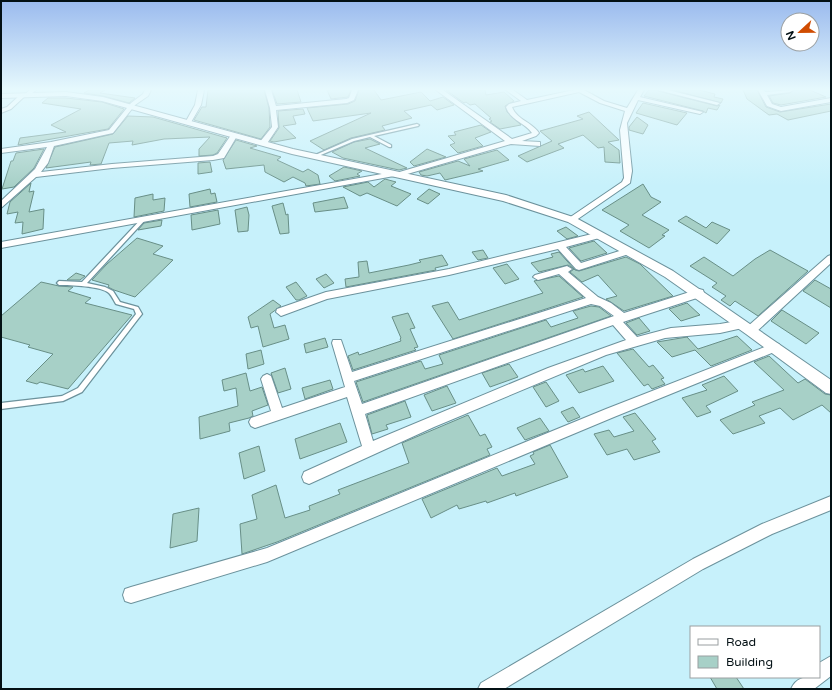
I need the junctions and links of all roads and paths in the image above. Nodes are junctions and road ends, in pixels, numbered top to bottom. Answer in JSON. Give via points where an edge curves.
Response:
{"nodes":[{"id":1,"x":119,"y":122,"type":"edge"},
{"id":2,"x":274,"y":122,"type":"edge"},
{"id":3,"x":483,"y":122,"type":"edge"},
{"id":4,"x":522,"y":122,"type":"edge"},
{"id":5,"x":625,"y":122,"type":"edge"},
{"id":6,"x":188,"y":123,"type":"edge"},
{"id":7,"x":418,"y":125,"type":"dead end"},
{"id":8,"x":233,"y":136,"type":"junction"},
{"id":9,"x":371,"y":136,"type":"junction"},
{"id":10,"x":511,"y":142,"type":"junction"},
{"id":11,"x":263,"y":143,"type":"junction"},
{"id":12,"x":51,"y":144,"type":"junction"},
{"id":13,"x":537,"y":144,"type":"dead end"},
{"id":14,"x":390,"y":146,"type":"dead end"},
{"id":15,"x":1,"y":151,"type":"edge"},
{"id":16,"x":315,"y":156,"type":"junction"},
{"id":17,"x":35,"y":175,"type":"junction"},
{"id":18,"x":395,"y":175,"type":"junction"},
{"id":19,"x":1,"y":205,"type":"edge"},
{"id":20,"x":145,"y":218,"type":"junction"},
{"id":21,"x":572,"y":220,"type":"junction"},
{"id":22,"x":600,"y":235,"type":"junction"},
{"id":23,"x":1,"y":245,"type":"edge"},
{"id":24,"x":560,"y":246,"type":"junction"},
{"id":25,"x":629,"y":251,"type":"junction"},
{"id":26,"x":831,"y":258,"type":"edge"},
{"id":27,"x":579,"y":267,"type":"junction"},
{"id":28,"x":560,"y":270,"type":"junction"},
{"id":29,"x":538,"y":277,"type":"dead end"},
{"id":30,"x":58,"y":283,"type":"dead end"},
{"id":31,"x":83,"y":284,"type":"junction"},
{"id":32,"x":699,"y":293,"type":"junction"},
{"id":33,"x":595,"y":300,"type":"junction"},
{"id":34,"x":281,"y":312,"type":"dead end"},
{"id":35,"x":619,"y":319,"type":"junction"},
{"id":36,"x":747,"y":327,"type":"junction"},
{"id":37,"x":635,"y":342,"type":"junction"},
{"id":38,"x":337,"y":343,"type":"dead end"},
{"id":39,"x":774,"y":347,"type":"junction"},
{"id":40,"x":348,"y":378,"type":"junction"},
{"id":41,"x":267,"y":379,"type":"dead end"},
{"id":42,"x":831,"y":388,"type":"edge"},
{"id":43,"x":352,"y":390,"type":"junction"},
{"id":44,"x":1,"y":406,"type":"edge"},
{"id":45,"x":358,"y":411,"type":"junction"},
{"id":46,"x":278,"y":414,"type":"junction"},
{"id":47,"x":255,"y":422,"type":"dead end"},
{"id":48,"x":369,"y":448,"type":"junction"},
{"id":49,"x":309,"y":478,"type":"dead end"},
{"id":50,"x":831,"y":503,"type":"edge"},
{"id":51,"x":131,"y":595,"type":"dead end"},
{"id":52,"x":831,"y":665,"type":"edge"},
{"id":53,"x":820,"y":673,"type":"edge"},
{"id":54,"x":814,"y":678,"type":"edge"},
{"id":55,"x":487,"y":689,"type":"edge"},
{"id":56,"x":800,"y":689,"type":"edge"}],
"edges":[{"from":1,"to":12,"type":"street","via":[[111,132]]},
{"from":2,"to":11,"type":"street","via":[[275,127]]},
{"from":3,"to":10,"type":"street"},
{"from":4,"to":10,"type":"street","via":[[536,133]]},
{"from":5,"to":21,"type":"street","via":[[623,138],[628,177],[626,183]]},
{"from":6,"to":8,"type":"street"},
{"from":7,"to":9,"type":"lane"},
{"from":8,"to":11,"type":"street"},
{"from":8,"to":17,"type":"street","via":[[221,156],[213,158]]},
{"from":9,"to":14,"type":"lane"},
{"from":9,"to":16,"type":"lane","via":[[343,143]]},
{"from":10,"to":13,"type":"street"},
{"from":10,"to":18,"type":"street"},
{"from":11,"to":16,"type":"street"},
{"from":12,"to":15,"type":"street"},
{"from":12,"to":17,"type":"street","via":[[45,160]]},
{"from":16,"to":18,"type":"street"},
{"from":17,"to":19,"type":"street"},
{"from":18,"to":20,"type":"street"},
{"from":18,"to":21,"type":"street","via":[[506,198]]},
{"from":20,"to":23,"type":"street"},
{"from":20,"to":31,"type":"lane"},
{"from":21,"to":22,"type":"street"},
{"from":22,"to":24,"type":"street"},
{"from":22,"to":25,"type":"street"},
{"from":24,"to":27,"type":"street"},
{"from":24,"to":34,"type":"street","via":[[449,272],[326,296]]},
{"from":25,"to":27,"type":"street"},
{"from":25,"to":32,"type":"street"},
{"from":26,"to":36,"type":"street"},
{"from":27,"to":28,"type":"street"},
{"from":28,"to":29,"type":"street"},
{"from":28,"to":33,"type":"street"},
{"from":30,"to":31,"type":"lane"},
{"from":31,"to":44,"type":"lane","via":[[111,292],[118,302],[136,308],[139,314],[80,390],[63,398]]},
{"from":32,"to":35,"type":"street"},
{"from":32,"to":36,"type":"street"},
{"from":33,"to":35,"type":"street","via":[[604,302]]},
{"from":33,"to":40,"type":"street"},
{"from":35,"to":37,"type":"street"},
{"from":35,"to":45,"type":"street"},
{"from":36,"to":37,"type":"street","via":[[667,334]]},
{"from":36,"to":39,"type":"street"},
{"from":37,"to":48,"type":"street","via":[[537,378]]},
{"from":38,"to":40,"type":"street"},
{"from":39,"to":42,"type":"street"},
{"from":39,"to":51,"type":"street","via":[[323,533],[260,557]]},
{"from":40,"to":43,"type":"street"},
{"from":41,"to":46,"type":"street"},
{"from":43,"to":45,"type":"street"},
{"from":43,"to":46,"type":"street"},
{"from":45,"to":48,"type":"street"},
{"from":46,"to":47,"type":"street"},
{"from":48,"to":49,"type":"street"},
{"from":50,"to":55,"type":"street","via":[[767,529],[698,564]]},
{"from":52,"to":53,"type":"street"},
{"from":54,"to":56,"type":"street"}]}
